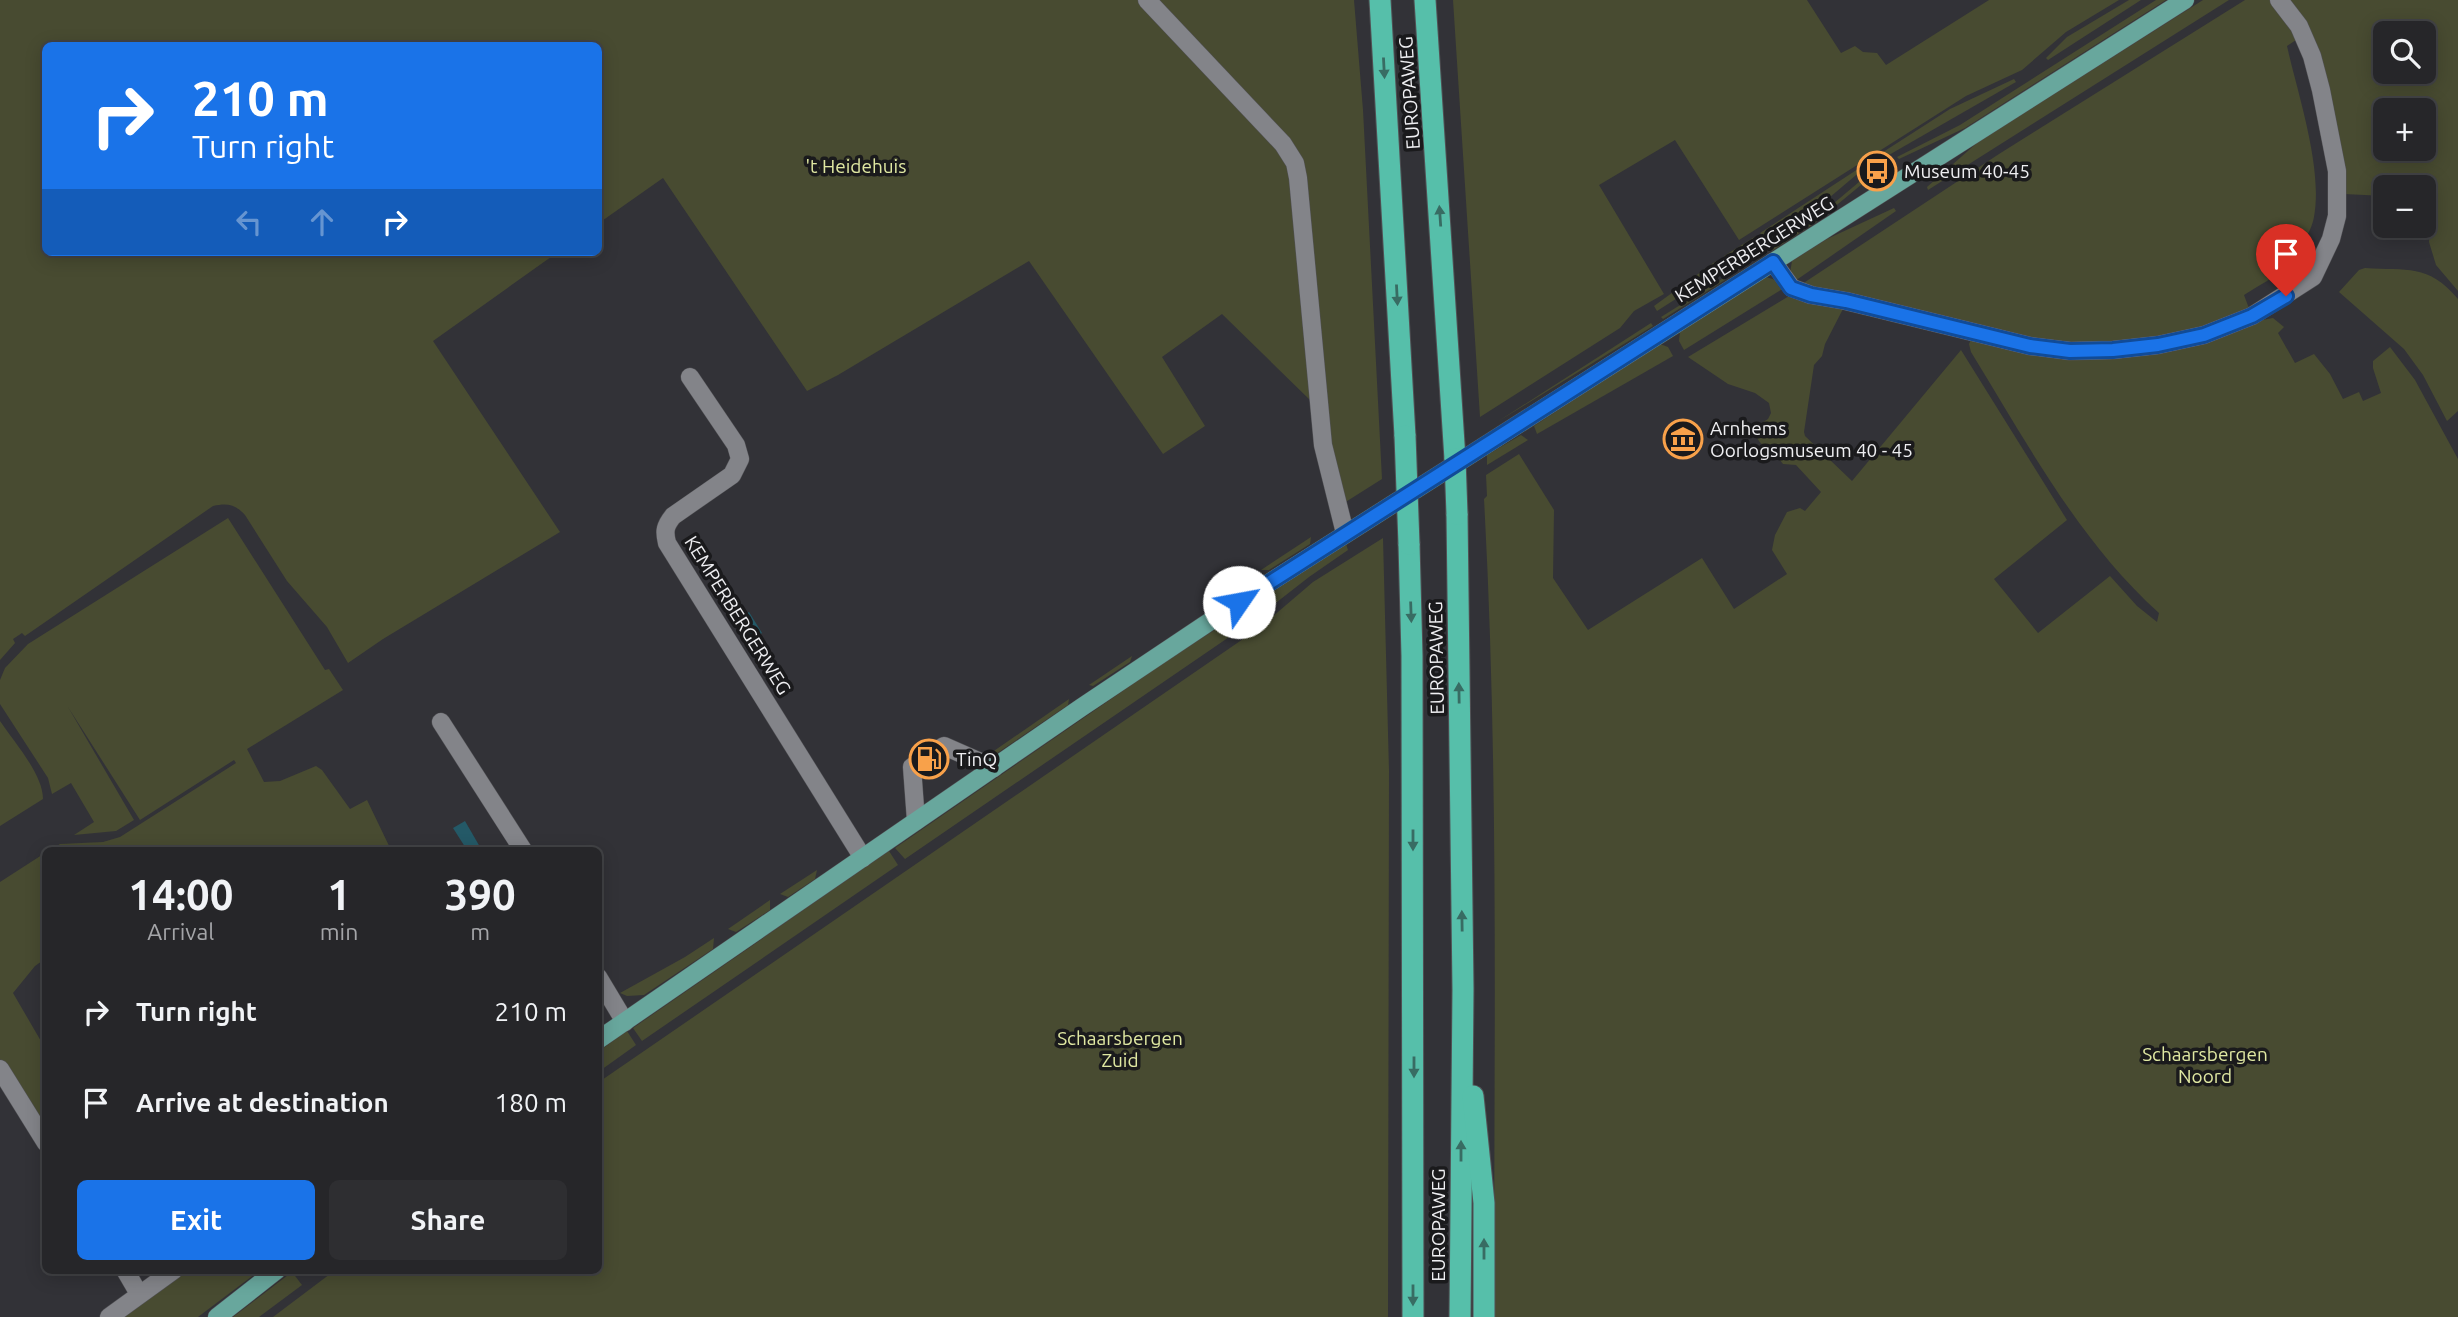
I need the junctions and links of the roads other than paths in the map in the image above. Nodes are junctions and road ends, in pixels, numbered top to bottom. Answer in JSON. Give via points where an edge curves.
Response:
{"nodes":[{"id":1,"x":1147,"y":0,"type":"edge"},
{"id":2,"x":1380,"y":0,"type":"edge"},
{"id":3,"x":1426,"y":0,"type":"edge"},
{"id":4,"x":2185,"y":0,"type":"edge"},
{"id":5,"x":2279,"y":0,"type":"edge"},
{"id":6,"x":1773,"y":262,"type":"junction"},
{"id":7,"x":690,"y":377,"type":"dead end"},
{"id":8,"x":1345,"y":533,"type":"junction"},
{"id":9,"x":441,"y":722,"type":"dead end"},
{"id":10,"x":994,"y":768,"type":"junction"},
{"id":11,"x":916,"y":821,"type":"junction"},
{"id":12,"x":521,"y":847,"type":"edge"},
{"id":13,"x":863,"y":858,"type":"junction"},
{"id":14,"x":1463,"y":989,"type":"junction"},
{"id":15,"x":603,"y":997,"type":"edge"},
{"id":16,"x":625,"y":1022,"type":"junction"},
{"id":17,"x":602,"y":1037,"type":"edge"},
{"id":18,"x":0,"y":1069,"type":"edge"},
{"id":19,"x":42,"y":1137,"type":"edge"},
{"id":20,"x":127,"y":1274,"type":"edge"},
{"id":21,"x":168,"y":1274,"type":"edge"},
{"id":22,"x":272,"y":1274,"type":"edge"},
{"id":23,"x":139,"y":1294,"type":"junction"},
{"id":24,"x":109,"y":1317,"type":"edge"},
{"id":25,"x":217,"y":1317,"type":"edge"},
{"id":26,"x":1413,"y":1317,"type":"edge"},
{"id":27,"x":1460,"y":1317,"type":"edge"},
{"id":28,"x":1484,"y":1317,"type":"edge"}],
"edges":[{"from":1,"to":8,"type":"street","via":[[1283,144],[1295,163],[1323,445]]},
{"from":2,"to":26,"type":"highway","name":"EUROPAWEG","one_way":true,"bridge":true,"via":[[1405,436],[1413,683]]},
{"from":14,"to":3,"type":"highway","name":"EUROPAWEG","one_way":true,"bridge":true,"via":[[1453,406]]},
{"from":4,"to":6,"type":"main road","name":"KEMPERBERGERWEG"},
{"from":5,"to":6,"type":"street","via":[[2299,26],[2312,56],[2337,171],[2337,216],[2313,277],[2252,316],[2204,335],[2158,345],[2070,351],[2030,346],[1811,295],[1791,288]]},
{"from":6,"to":8,"type":"main road","name":"KEMPERBERGERWEG"},
{"from":7,"to":13,"type":"street","name":"KEMPERBERGERWEG","via":[[736,445],[740,459],[732,475],[673,516],[664,532],[667,543]]},
{"from":8,"to":10,"type":"main road","name":"KEMPERBERGERWEG"},
{"from":9,"to":12,"type":"street"},
{"from":10,"to":11,"type":"main road","name":"KEMPERBERGERWEG"},
{"from":10,"to":11,"type":"street","via":[[944,747],[912,767]]},
{"from":11,"to":13,"type":"main road","name":"KEMPERBERGERWEG"},
{"from":13,"to":16,"type":"main road","name":"KEMPERBERGERWEG"},
{"from":27,"to":14,"type":"highway","name":"EUROPAWEG","one_way":true},
{"from":28,"to":14,"type":"highway","one_way":true,"via":[[1484,1203]]},
{"from":15,"to":16,"type":"street"},
{"from":16,"to":17,"type":"main road","name":"KEMPERBERGERWEG"},
{"from":18,"to":19,"type":"street"},
{"from":20,"to":23,"type":"street"},
{"from":21,"to":23,"type":"street"},
{"from":22,"to":25,"type":"main road"},
{"from":23,"to":24,"type":"street"}]}
